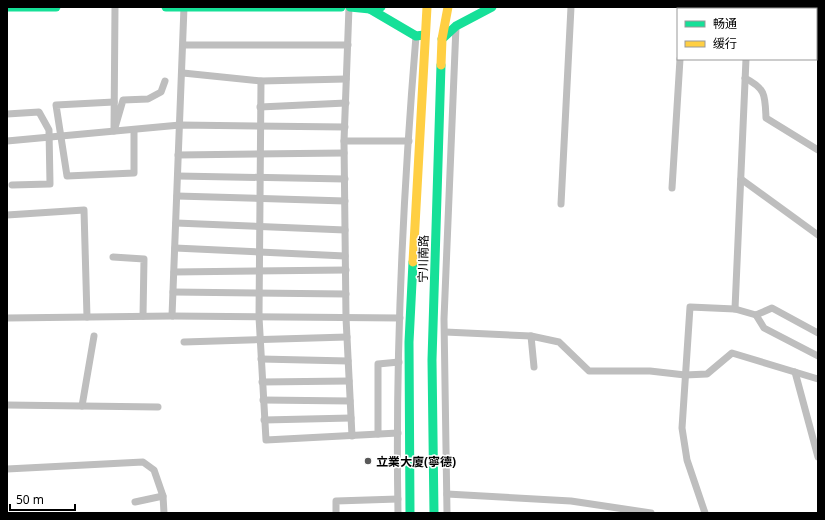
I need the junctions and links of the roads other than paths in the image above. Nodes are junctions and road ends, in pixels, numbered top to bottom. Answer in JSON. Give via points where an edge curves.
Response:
{"nodes":[{"id":1,"x":7,"y":7,"type":"edge"},
{"id":2,"x":56,"y":7,"type":"edge"},
{"id":3,"x":115,"y":7,"type":"edge"},
{"id":4,"x":166,"y":7,"type":"edge"},
{"id":5,"x":184,"y":7,"type":"edge"},
{"id":6,"x":263,"y":7,"type":"edge"},
{"id":7,"x":333,"y":7,"type":"edge"},
{"id":8,"x":341,"y":7,"type":"edge"},
{"id":9,"x":350,"y":7,"type":"edge"},
{"id":10,"x":381,"y":7,"type":"edge"},
{"id":11,"x":426,"y":7,"type":"edge"},
{"id":12,"x":448,"y":7,"type":"edge"},
{"id":13,"x":492,"y":7,"type":"edge"},
{"id":14,"x":571,"y":7,"type":"edge"},
{"id":15,"x":372,"y":8,"type":"edge"},
{"id":16,"x":456,"y":26,"type":"junction"},
{"id":17,"x":420,"y":36,"type":"junction"},
{"id":18,"x":442,"y":39,"type":"junction"},
{"id":19,"x":184,"y":45,"type":"junction"},
{"id":20,"x":348,"y":45,"type":"junction"},
{"id":21,"x":680,"y":60,"type":"edge"},
{"id":22,"x":746,"y":60,"type":"edge"},
{"id":23,"x":183,"y":73,"type":"junction"},
{"id":24,"x":745,"y":78,"type":"junction"},
{"id":25,"x":346,"y":79,"type":"junction"},
{"id":26,"x":165,"y":81,"type":"dead end"},
{"id":27,"x":261,"y":81,"type":"junction"},
{"id":28,"x":114,"y":102,"type":"junction"},
{"id":29,"x":346,"y":104,"type":"junction"},
{"id":30,"x":260,"y":107,"type":"junction"},
{"id":31,"x":7,"y":114,"type":"edge"},
{"id":32,"x":180,"y":126,"type":"junction"},
{"id":33,"x":259,"y":126,"type":"junction"},
{"id":34,"x":345,"y":127,"type":"junction"},
{"id":35,"x":114,"y":130,"type":"junction"},
{"id":36,"x":134,"y":130,"type":"junction"},
{"id":37,"x":60,"y":137,"type":"junction"},
{"id":38,"x":48,"y":138,"type":"junction"},
{"id":39,"x":344,"y":140,"type":"junction"},
{"id":40,"x":409,"y":141,"type":"junction"},
{"id":41,"x":7,"y":142,"type":"edge"},
{"id":42,"x":818,"y":150,"type":"edge"},
{"id":43,"x":259,"y":153,"type":"junction"},
{"id":44,"x":344,"y":153,"type":"junction"},
{"id":45,"x":178,"y":155,"type":"junction"},
{"id":46,"x":178,"y":176,"type":"junction"},
{"id":47,"x":259,"y":177,"type":"junction"},
{"id":48,"x":345,"y":179,"type":"junction"},
{"id":49,"x":741,"y":180,"type":"junction"},
{"id":50,"x":12,"y":185,"type":"dead end"},
{"id":51,"x":672,"y":188,"type":"dead end"},
{"id":52,"x":177,"y":196,"type":"junction"},
{"id":53,"x":259,"y":199,"type":"junction"},
{"id":54,"x":345,"y":201,"type":"junction"},
{"id":55,"x":561,"y":204,"type":"dead end"},
{"id":56,"x":7,"y":214,"type":"edge"},
{"id":57,"x":176,"y":223,"type":"junction"},
{"id":58,"x":259,"y":226,"type":"junction"},
{"id":59,"x":345,"y":230,"type":"junction"},
{"id":60,"x":818,"y":235,"type":"edge"},
{"id":61,"x":175,"y":248,"type":"junction"},
{"id":62,"x":259,"y":252,"type":"junction"},
{"id":63,"x":345,"y":256,"type":"junction"},
{"id":64,"x":113,"y":257,"type":"dead end"},
{"id":65,"x":346,"y":270,"type":"junction"},
{"id":66,"x":174,"y":272,"type":"junction"},
{"id":67,"x":259,"y":272,"type":"junction"},
{"id":68,"x":173,"y":292,"type":"junction"},
{"id":69,"x":259,"y":292,"type":"junction"},
{"id":70,"x":346,"y":294,"type":"junction"},
{"id":71,"x":735,"y":309,"type":"junction"},
{"id":72,"x":756,"y":315,"type":"junction"},
{"id":73,"x":143,"y":316,"type":"junction"},
{"id":74,"x":172,"y":316,"type":"junction"},
{"id":75,"x":87,"y":317,"type":"junction"},
{"id":76,"x":258,"y":317,"type":"junction"},
{"id":77,"x":7,"y":318,"type":"edge"},
{"id":78,"x":346,"y":318,"type":"junction"},
{"id":79,"x":400,"y":318,"type":"junction"},
{"id":80,"x":445,"y":332,"type":"junction"},
{"id":81,"x":818,"y":333,"type":"edge"},
{"id":82,"x":94,"y":336,"type":"dead end"},
{"id":83,"x":531,"y":336,"type":"junction"},
{"id":84,"x":347,"y":337,"type":"junction"},
{"id":85,"x":260,"y":339,"type":"junction"},
{"id":86,"x":184,"y":342,"type":"dead end"},
{"id":87,"x":818,"y":356,"type":"edge"},
{"id":88,"x":261,"y":359,"type":"junction"},
{"id":89,"x":348,"y":361,"type":"junction"},
{"id":90,"x":399,"y":362,"type":"junction"},
{"id":91,"x":534,"y":368,"type":"dead end"},
{"id":92,"x":795,"y":372,"type":"junction"},
{"id":93,"x":685,"y":375,"type":"junction"},
{"id":94,"x":818,"y":379,"type":"edge"},
{"id":95,"x":349,"y":381,"type":"junction"},
{"id":96,"x":262,"y":382,"type":"junction"},
{"id":97,"x":263,"y":400,"type":"junction"},
{"id":98,"x":350,"y":401,"type":"junction"},
{"id":99,"x":7,"y":405,"type":"edge"},
{"id":100,"x":82,"y":406,"type":"junction"},
{"id":101,"x":158,"y":407,"type":"dead end"},
{"id":102,"x":351,"y":418,"type":"junction"},
{"id":103,"x":264,"y":420,"type":"junction"},
{"id":104,"x":378,"y":434,"type":"junction"},
{"id":105,"x":398,"y":434,"type":"junction"},
{"id":106,"x":352,"y":436,"type":"junction"},
{"id":107,"x":818,"y":457,"type":"edge"},
{"id":108,"x":7,"y":469,"type":"edge"},
{"id":109,"x":447,"y":494,"type":"junction"},
{"id":110,"x":163,"y":496,"type":"junction"},
{"id":111,"x":398,"y":499,"type":"junction"},
{"id":112,"x":135,"y":502,"type":"dead end"},
{"id":113,"x":164,"y":513,"type":"edge"},
{"id":114,"x":336,"y":513,"type":"edge"},
{"id":115,"x":398,"y":513,"type":"edge"},
{"id":116,"x":410,"y":513,"type":"edge"},
{"id":117,"x":434,"y":513,"type":"edge"},
{"id":118,"x":447,"y":513,"type":"edge"},
{"id":119,"x":651,"y":513,"type":"edge"},
{"id":120,"x":705,"y":513,"type":"edge"}],
"edges":[{"from":1,"to":2,"type":"main road"},
{"from":3,"to":28,"type":"street"},
{"from":4,"to":5,"type":"main road"},
{"from":5,"to":6,"type":"main road"},
{"from":5,"to":19,"type":"street"},
{"from":6,"to":7,"type":"main road"},
{"from":7,"to":8,"type":"main road"},
{"from":9,"to":15,"type":"main road"},
{"from":9,"to":20,"type":"street"},
{"from":10,"to":15,"type":"main road"},
{"from":11,"to":17,"type":"main road","name":"宁川南路"},
{"from":12,"to":18,"type":"main road","name":"宁川南路"},
{"from":13,"to":16,"type":"main road"},
{"from":14,"to":55,"type":"street"},
{"from":15,"to":17,"type":"main road"},
{"from":16,"to":18,"type":"main road"},
{"from":16,"to":80,"type":"street"},
{"from":17,"to":40,"type":"street"},
{"from":17,"to":116,"type":"main road","name":"宁川南路","via":[[408,342]]},
{"from":18,"to":117,"type":"main road","name":"宁川南路","via":[[432,360]]},
{"from":19,"to":20,"type":"street"},
{"from":19,"to":23,"type":"street"},
{"from":20,"to":25,"type":"street"},
{"from":21,"to":51,"type":"street"},
{"from":22,"to":24,"type":"street"},
{"from":23,"to":27,"type":"street"},
{"from":23,"to":32,"type":"street"},
{"from":24,"to":42,"type":"street","via":[[759,86],[765,95],[766,118]]},
{"from":24,"to":49,"type":"street"},
{"from":25,"to":27,"type":"street"},
{"from":25,"to":29,"type":"street"},
{"from":26,"to":35,"type":"street","via":[[162,92],[148,99],[123,100]]},
{"from":27,"to":30,"type":"street"},
{"from":28,"to":35,"type":"street"},
{"from":28,"to":37,"type":"street","via":[[56,105]]},
{"from":29,"to":30,"type":"street"},
{"from":29,"to":34,"type":"street"},
{"from":30,"to":33,"type":"street"},
{"from":31,"to":38,"type":"street","via":[[39,112],[49,130]]},
{"from":32,"to":33,"type":"street"},
{"from":32,"to":36,"type":"street"},
{"from":32,"to":45,"type":"street"},
{"from":33,"to":34,"type":"street"},
{"from":33,"to":43,"type":"street"},
{"from":34,"to":39,"type":"street"},
{"from":35,"to":36,"type":"street"},
{"from":35,"to":37,"type":"street"},
{"from":36,"to":37,"type":"street","via":[[134,173],[67,176]]},
{"from":37,"to":38,"type":"street"},
{"from":38,"to":41,"type":"street"},
{"from":38,"to":50,"type":"street","via":[[50,184]]},
{"from":39,"to":40,"type":"street"},
{"from":39,"to":44,"type":"street"},
{"from":40,"to":79,"type":"street"},
{"from":43,"to":44,"type":"street"},
{"from":43,"to":45,"type":"street"},
{"from":43,"to":47,"type":"street"},
{"from":44,"to":48,"type":"street"},
{"from":45,"to":46,"type":"street"},
{"from":46,"to":47,"type":"street"},
{"from":46,"to":52,"type":"street"},
{"from":47,"to":48,"type":"street"},
{"from":47,"to":53,"type":"street"},
{"from":48,"to":54,"type":"street"},
{"from":49,"to":60,"type":"street"},
{"from":49,"to":71,"type":"street"},
{"from":52,"to":53,"type":"street"},
{"from":52,"to":57,"type":"street"},
{"from":53,"to":54,"type":"street"},
{"from":53,"to":58,"type":"street"},
{"from":54,"to":59,"type":"street"},
{"from":56,"to":75,"type":"street","via":[[84,210]]},
{"from":57,"to":58,"type":"street"},
{"from":57,"to":61,"type":"street"},
{"from":58,"to":59,"type":"street"},
{"from":58,"to":62,"type":"street"},
{"from":59,"to":63,"type":"street"},
{"from":61,"to":62,"type":"street"},
{"from":61,"to":66,"type":"street"},
{"from":62,"to":63,"type":"street"},
{"from":62,"to":67,"type":"street"},
{"from":63,"to":65,"type":"street"},
{"from":64,"to":73,"type":"street","via":[[144,259]]},
{"from":65,"to":67,"type":"street"},
{"from":65,"to":70,"type":"street"},
{"from":66,"to":67,"type":"street"},
{"from":66,"to":68,"type":"street"},
{"from":67,"to":69,"type":"street"},
{"from":68,"to":69,"type":"street"},
{"from":68,"to":74,"type":"street"},
{"from":69,"to":70,"type":"street"},
{"from":69,"to":76,"type":"street"},
{"from":70,"to":78,"type":"street"},
{"from":71,"to":72,"type":"street"},
{"from":71,"to":93,"type":"street","via":[[690,307]]},
{"from":72,"to":81,"type":"street","via":[[772,308]]},
{"from":72,"to":87,"type":"street","via":[[764,328]]},
{"from":73,"to":74,"type":"street"},
{"from":73,"to":75,"type":"street"},
{"from":74,"to":76,"type":"street"},
{"from":75,"to":77,"type":"street"},
{"from":76,"to":78,"type":"street"},
{"from":76,"to":85,"type":"street"},
{"from":78,"to":79,"type":"street"},
{"from":78,"to":84,"type":"street"},
{"from":79,"to":90,"type":"street"},
{"from":80,"to":83,"type":"street"},
{"from":80,"to":109,"type":"street"},
{"from":82,"to":100,"type":"street"},
{"from":83,"to":91,"type":"street"},
{"from":83,"to":93,"type":"street","via":[[559,342],[589,372],[650,370]]},
{"from":84,"to":85,"type":"street"},
{"from":84,"to":89,"type":"street"},
{"from":85,"to":86,"type":"street"},
{"from":85,"to":88,"type":"street"},
{"from":88,"to":89,"type":"street"},
{"from":88,"to":96,"type":"street"},
{"from":89,"to":95,"type":"street"},
{"from":90,"to":104,"type":"street","via":[[378,364]]},
{"from":90,"to":105,"type":"street"},
{"from":92,"to":93,"type":"street","via":[[732,353],[707,374]]},
{"from":92,"to":94,"type":"street"},
{"from":92,"to":107,"type":"street"},
{"from":93,"to":120,"type":"street","via":[[682,428],[687,460]]},
{"from":95,"to":96,"type":"street"},
{"from":95,"to":98,"type":"street"},
{"from":96,"to":97,"type":"street"},
{"from":97,"to":98,"type":"street"},
{"from":97,"to":103,"type":"street"},
{"from":98,"to":102,"type":"street"},
{"from":99,"to":100,"type":"street"},
{"from":100,"to":101,"type":"street"},
{"from":102,"to":103,"type":"street"},
{"from":102,"to":106,"type":"street"},
{"from":103,"to":106,"type":"street","via":[[266,440]]},
{"from":104,"to":105,"type":"street"},
{"from":104,"to":106,"type":"street"},
{"from":105,"to":111,"type":"street"},
{"from":108,"to":110,"type":"street","via":[[143,462],[154,470]]},
{"from":109,"to":118,"type":"street"},
{"from":109,"to":119,"type":"street","via":[[571,501]]},
{"from":110,"to":112,"type":"street"},
{"from":110,"to":113,"type":"street"},
{"from":111,"to":114,"type":"street","via":[[336,501]]},
{"from":111,"to":115,"type":"street"}]}
